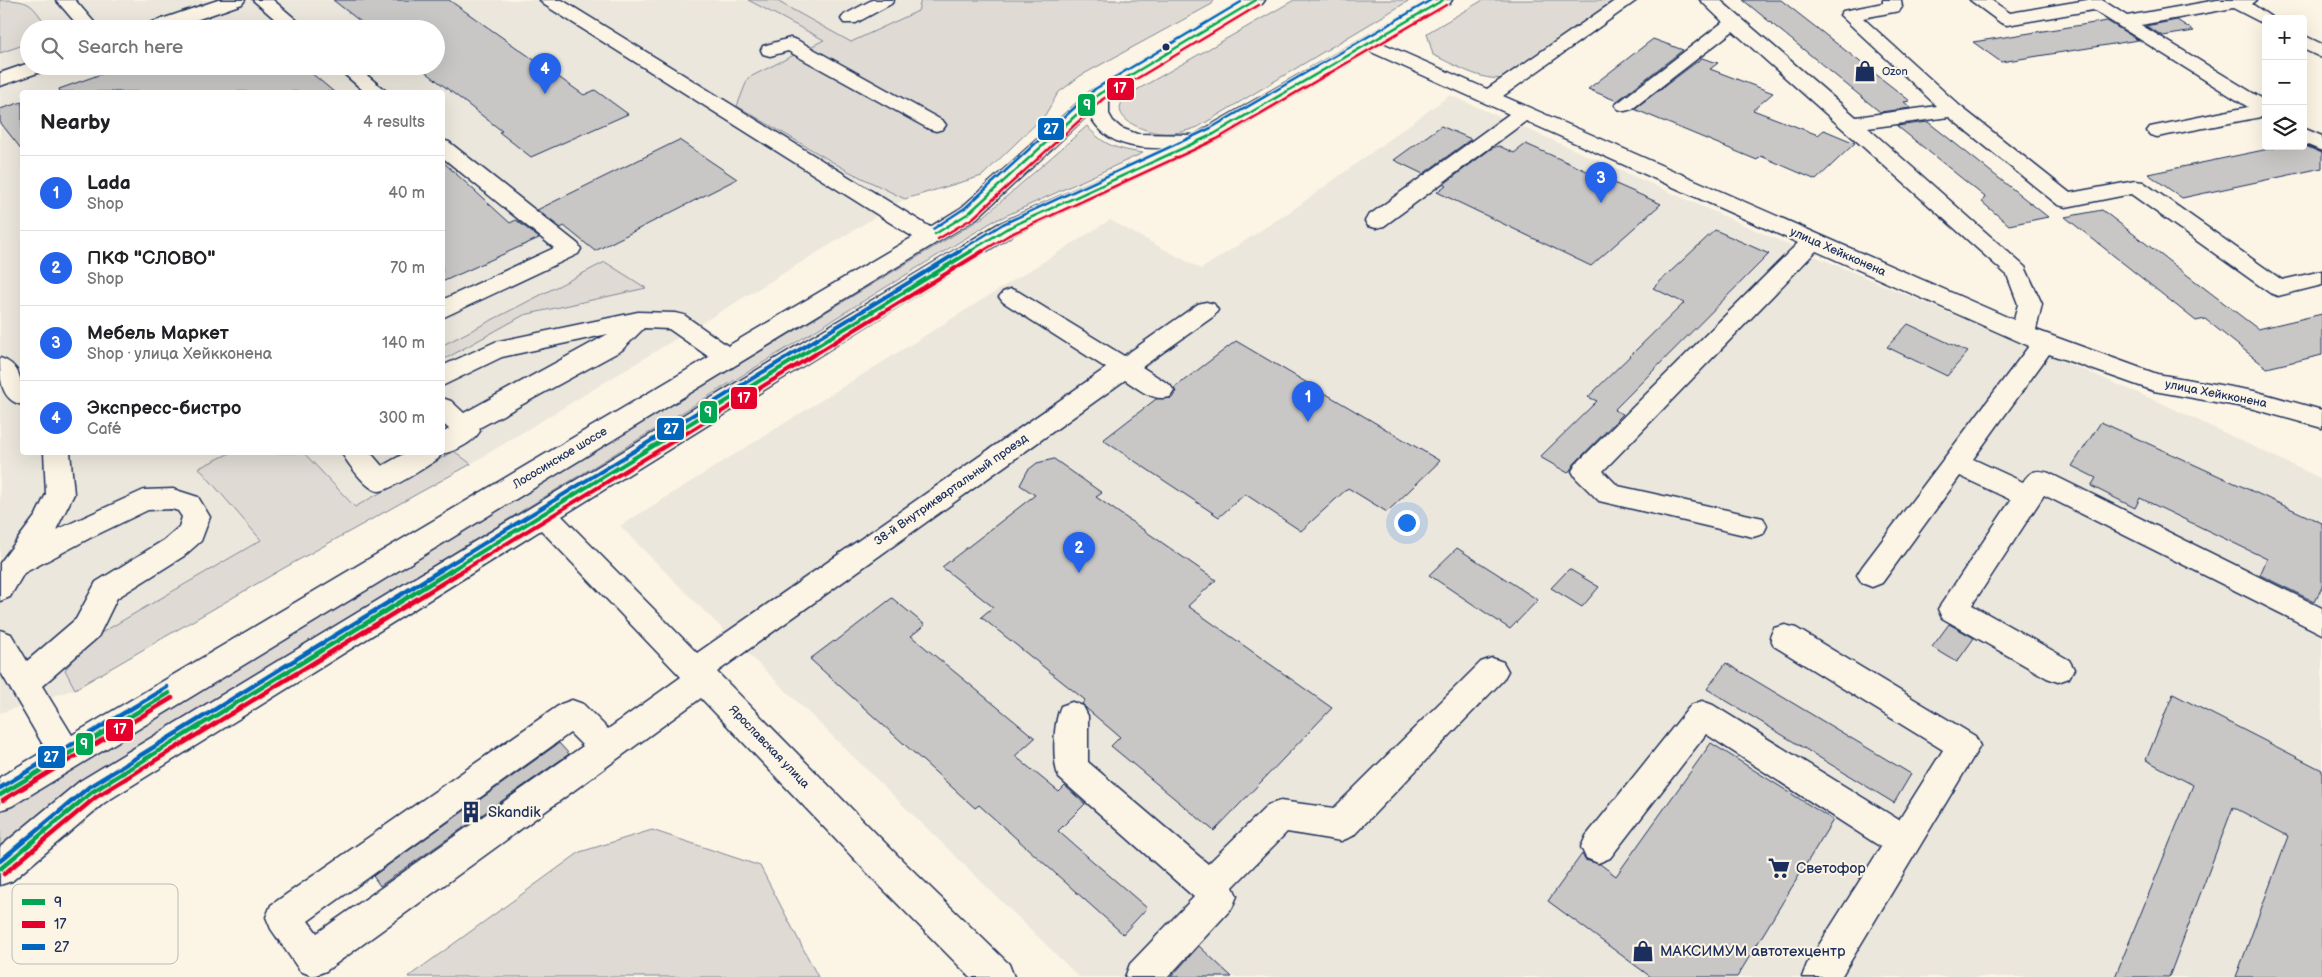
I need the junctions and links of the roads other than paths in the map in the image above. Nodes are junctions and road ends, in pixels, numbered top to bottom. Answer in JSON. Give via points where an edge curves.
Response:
{"nodes":[{"id":1,"x":64,"y":0,"type":"edge"},
{"id":2,"x":236,"y":0,"type":"edge"},
{"id":3,"x":262,"y":0,"type":"edge"},
{"id":4,"x":548,"y":0,"type":"edge"},
{"id":5,"x":885,"y":0,"type":"edge"},
{"id":6,"x":1443,"y":0,"type":"edge"},
{"id":7,"x":1628,"y":0,"type":"edge"},
{"id":8,"x":1709,"y":0,"type":"edge"},
{"id":9,"x":1892,"y":0,"type":"edge"},
{"id":10,"x":1979,"y":0,"type":"edge"},
{"id":11,"x":1251,"y":1,"type":"edge"},
{"id":12,"x":2239,"y":1,"type":"edge"},
{"id":13,"x":2262,"y":17,"type":"edge"},
{"id":14,"x":850,"y":19,"type":"dead end"},
{"id":15,"x":83,"y":20,"type":"edge"},
{"id":16,"x":177,"y":20,"type":"edge"},
{"id":17,"x":287,"y":20,"type":"edge"},
{"id":18,"x":2124,"y":22,"type":"junction"},
{"id":19,"x":1738,"y":23,"type":"junction"},
{"id":20,"x":2307,"y":43,"type":"edge"},
{"id":21,"x":1368,"y":44,"type":"junction"},
{"id":22,"x":770,"y":50,"type":"dead end"},
{"id":23,"x":2322,"y":52,"type":"edge"},
{"id":24,"x":20,"y":73,"type":"edge"},
{"id":25,"x":355,"y":75,"type":"edge"},
{"id":26,"x":0,"y":80,"type":"edge"},
{"id":27,"x":374,"y":90,"type":"edge"},
{"id":28,"x":1099,"y":94,"type":"junction"},
{"id":29,"x":1489,"y":97,"type":"junction"},
{"id":30,"x":1625,"y":105,"type":"dead end"},
{"id":31,"x":2262,"y":108,"type":"edge"},
{"id":32,"x":1953,"y":110,"type":"junction"},
{"id":33,"x":2262,"y":111,"type":"edge"},
{"id":34,"x":1524,"y":112,"type":"junction"},
{"id":35,"x":1852,"y":124,"type":"junction"},
{"id":36,"x":936,"y":125,"type":"dead end"},
{"id":37,"x":2157,"y":130,"type":"dead end"},
{"id":38,"x":1214,"y":134,"type":"junction"},
{"id":39,"x":2307,"y":136,"type":"edge"},
{"id":40,"x":2322,"y":145,"type":"edge"},
{"id":41,"x":447,"y":155,"type":"edge"},
{"id":42,"x":1376,"y":221,"type":"dead end"},
{"id":43,"x":930,"y":237,"type":"junction"},
{"id":44,"x":1813,"y":241,"type":"junction"},
{"id":45,"x":2322,"y":278,"type":"edge"},
{"id":46,"x":1011,"y":297,"type":"dead end"},
{"id":47,"x":445,"y":309,"type":"edge"},
{"id":48,"x":1206,"y":310,"type":"dead end"},
{"id":49,"x":638,"y":320,"type":"junction"},
{"id":50,"x":589,"y":329,"type":"junction"},
{"id":51,"x":2034,"y":339,"type":"junction"},
{"id":52,"x":727,"y":358,"type":"junction"},
{"id":53,"x":0,"y":367,"type":"edge"},
{"id":54,"x":1126,"y":367,"type":"junction"},
{"id":55,"x":445,"y":375,"type":"edge"},
{"id":56,"x":1162,"y":391,"type":"dead end"},
{"id":57,"x":20,"y":393,"type":"edge"},
{"id":58,"x":449,"y":411,"type":"edge"},
{"id":59,"x":2322,"y":419,"type":"edge"},
{"id":60,"x":445,"y":443,"type":"edge"},
{"id":61,"x":57,"y":455,"type":"edge"},
{"id":62,"x":356,"y":455,"type":"edge"},
{"id":63,"x":424,"y":455,"type":"edge"},
{"id":64,"x":1956,"y":462,"type":"junction"},
{"id":65,"x":2027,"y":496,"type":"junction"},
{"id":66,"x":543,"y":514,"type":"junction"},
{"id":67,"x":1753,"y":526,"type":"dead end"},
{"id":68,"x":14,"y":565,"type":"junction"},
{"id":69,"x":1872,"y":575,"type":"dead end"},
{"id":70,"x":0,"y":589,"type":"edge"},
{"id":71,"x":2322,"y":622,"type":"edge"},
{"id":72,"x":1785,"y":637,"type":"dead end"},
{"id":73,"x":0,"y":643,"type":"edge"},
{"id":74,"x":2058,"y":669,"type":"dead end"},
{"id":75,"x":1492,"y":671,"type":"dead end"},
{"id":76,"x":699,"y":675,"type":"junction"},
{"id":77,"x":24,"y":684,"type":"junction"},
{"id":78,"x":1072,"y":716,"type":"dead end"},
{"id":79,"x":606,"y":748,"type":"junction"},
{"id":80,"x":66,"y":755,"type":"junction"},
{"id":81,"x":0,"y":795,"type":"edge"},
{"id":82,"x":1903,"y":842,"type":"junction"},
{"id":83,"x":1598,"y":847,"type":"dead end"},
{"id":84,"x":0,"y":869,"type":"edge"},
{"id":85,"x":1209,"y":887,"type":"junction"},
{"id":86,"x":996,"y":977,"type":"edge"},
{"id":87,"x":1143,"y":977,"type":"edge"},
{"id":88,"x":1820,"y":977,"type":"edge"}],
"edges":[{"from":1,"to":15,"type":"street"},
{"from":2,"to":16,"type":"street"},
{"from":3,"to":17,"type":"street"},
{"from":4,"to":43,"type":"street"},
{"from":5,"to":14,"type":"street"},
{"from":6,"to":21,"type":"street"},
{"from":7,"to":29,"type":"street"},
{"from":8,"to":19,"type":"street"},
{"from":9,"to":32,"type":"street","via":[[1894,7],[1849,15]]},
{"from":10,"to":18,"type":"street","via":[[2007,19],[2096,4]]},
{"from":11,"to":28,"type":"street","name":"Лососинское шоссе"},
{"from":12,"to":13,"type":"street"},
{"from":12,"to":18,"type":"street"},
{"from":18,"to":31,"type":"street"},
{"from":19,"to":30,"type":"street","via":[[1726,27]]},
{"from":19,"to":35,"type":"street"},
{"from":20,"to":23,"type":"street"},
{"from":21,"to":29,"type":"street","name":"улица Хейкконена"},
{"from":21,"to":38,"type":"street"},
{"from":22,"to":36,"type":"street","via":[[790,44]]},
{"from":24,"to":26,"type":"street"},
{"from":25,"to":27,"type":"street"},
{"from":28,"to":38,"type":"street","via":[[1100,117],[1113,132],[1124,136],[1162,143]]},
{"from":28,"to":43,"type":"street","name":"Лососинское шоссе","via":[[969,213]]},
{"from":29,"to":34,"type":"street","name":"улица Хейкконена"},
{"from":32,"to":35,"type":"street"},
{"from":32,"to":45,"type":"street","via":[[2066,200],[2135,187],[2278,288]]},
{"from":33,"to":37,"type":"street"},
{"from":34,"to":42,"type":"street"},
{"from":34,"to":44,"type":"street","name":"улица Хейкконена"},
{"from":35,"to":51,"type":"street","via":[[2017,272],[2030,304]]},
{"from":38,"to":66,"type":"street","via":[[1006,229]]},
{"from":39,"to":40,"type":"street"},
{"from":41,"to":47,"type":"street","via":[[570,249]]},
{"from":43,"to":52,"type":"street","name":"Лососинское шоссе"},
{"from":44,"to":51,"type":"street","name":"улица Хейкконена"},
{"from":44,"to":67,"type":"street","via":[[1586,471],[1608,494]]},
{"from":46,"to":54,"type":"street"},
{"from":48,"to":54,"type":"street","name":"38-й Внутриквартальный проезд"},
{"from":49,"to":50,"type":"street"},
{"from":49,"to":52,"type":"street","via":[[675,321]]},
{"from":49,"to":58,"type":"street","via":[[613,344]]},
{"from":50,"to":55,"type":"street","via":[[495,350]]},
{"from":50,"to":58,"type":"street","via":[[524,376]]},
{"from":51,"to":59,"type":"street","name":"улица Хейкконена","via":[[2154,382],[2254,400]]},
{"from":51,"to":64,"type":"street"},
{"from":52,"to":80,"type":"street","name":"Лососинское шоссе"},
{"from":53,"to":57,"type":"street"},
{"from":54,"to":56,"type":"street"},
{"from":54,"to":76,"type":"street","name":"38-й Внутриквартальный проезд"},
{"from":58,"to":60,"type":"street","via":[[467,432]]},
{"from":61,"to":68,"type":"street","via":[[60,494],[47,521]]},
{"from":62,"to":63,"type":"street","via":[[378,481]]},
{"from":64,"to":65,"type":"street"},
{"from":64,"to":69,"type":"street"},
{"from":65,"to":71,"type":"street","via":[[2039,480]]},
{"from":65,"to":74,"type":"street","via":[[1952,608]]},
{"from":66,"to":76,"type":"street","name":"Ярославская улица"},
{"from":66,"to":84,"type":"street","via":[[92,792]]},
{"from":68,"to":70,"type":"street"},
{"from":68,"to":77,"type":"street","via":[[144,500],[173,499],[188,504],[196,517],[191,533],[174,548],[106,590],[87,628]]},
{"from":72,"to":82,"type":"street","via":[[1964,746]]},
{"from":73,"to":77,"type":"street"},
{"from":75,"to":85,"type":"street","via":[[1342,825],[1280,816]]},
{"from":76,"to":79,"type":"street","name":"38-й Внутриквартальный проезд"},
{"from":76,"to":86,"type":"street","name":"Ярославская улица"},
{"from":77,"to":80,"type":"street"},
{"from":78,"to":85,"type":"street","via":[[1072,768]]},
{"from":79,"to":79,"type":"street","name":"38-й Внутриквартальный проезд","via":[[313,958],[284,916],[572,714]]},
{"from":80,"to":81,"type":"street","name":"Лососинское шоссе"},
{"from":82,"to":83,"type":"street","via":[[1702,714]]},
{"from":82,"to":88,"type":"street"},
{"from":85,"to":87,"type":"street","via":[[1219,896]]}]}
